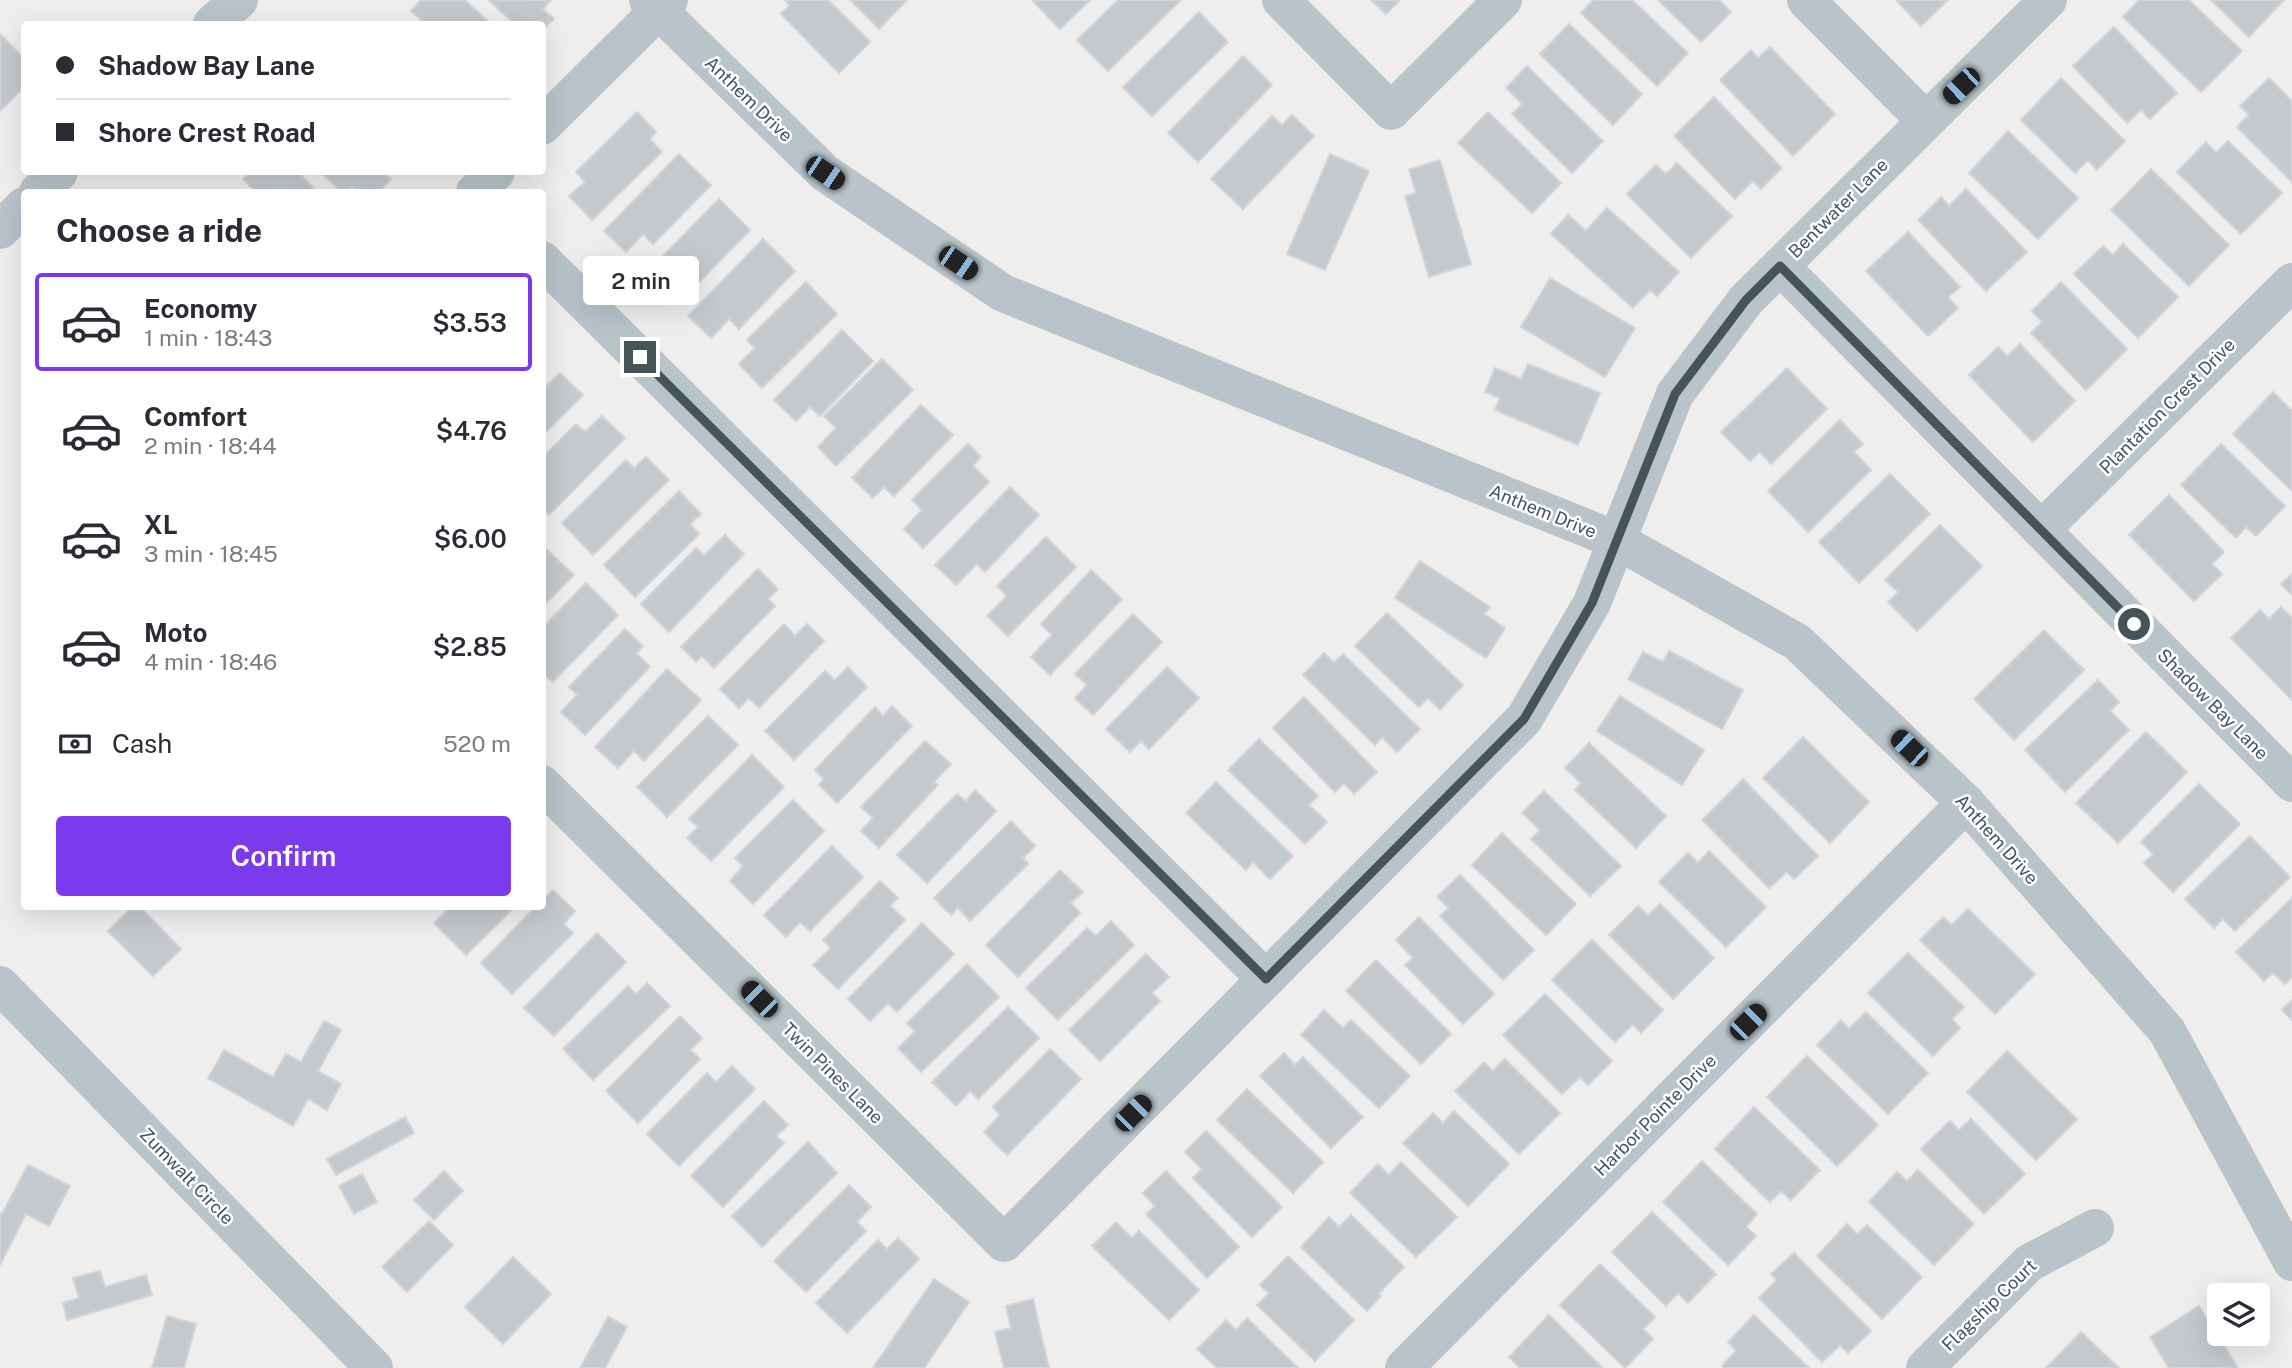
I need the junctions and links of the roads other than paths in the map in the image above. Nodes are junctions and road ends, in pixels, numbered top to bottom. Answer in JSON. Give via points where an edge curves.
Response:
{"nodes":[{"id":1,"x":239,"y":0,"type":"edge"},
{"id":2,"x":1281,"y":0,"type":"edge"},
{"id":3,"x":1503,"y":0,"type":"edge"},
{"id":4,"x":1806,"y":0,"type":"edge"},
{"id":5,"x":2048,"y":0,"type":"edge"},
{"id":6,"x":659,"y":4,"type":"edge"},
{"id":7,"x":215,"y":21,"type":"edge"},
{"id":8,"x":1926,"y":121,"type":"junction"},
{"id":9,"x":546,"y":122,"type":"edge"},
{"id":10,"x":56,"y":175,"type":"edge"},
{"id":11,"x":493,"y":175,"type":"edge"},
{"id":12,"x":41,"y":189,"type":"edge"},
{"id":13,"x":478,"y":189,"type":"edge"},
{"id":14,"x":21,"y":209,"type":"edge"},
{"id":15,"x":0,"y":230,"type":"edge"},
{"id":16,"x":546,"y":264,"type":"edge"},
{"id":17,"x":1780,"y":266,"type":"junction"},
{"id":18,"x":2292,"y":282,"type":"edge"},
{"id":19,"x":2041,"y":530,"type":"junction"},
{"id":20,"x":1616,"y":540,"type":"junction"},
{"id":21,"x":2292,"y":783,"type":"edge"},
{"id":22,"x":546,"y":788,"type":"edge"},
{"id":23,"x":1966,"y":803,"type":"junction"},
{"id":24,"x":1266,"y":979,"type":"junction"},
{"id":25,"x":0,"y":985,"type":"edge"},
{"id":26,"x":2095,"y":1228,"type":"dead end"},
{"id":27,"x":1004,"y":1243,"type":"joint"},
{"id":28,"x":2292,"y":1262,"type":"edge"},
{"id":29,"x":374,"y":1368,"type":"edge"},
{"id":30,"x":1404,"y":1368,"type":"edge"},
{"id":31,"x":1925,"y":1368,"type":"edge"}],
"edges":[{"from":1,"to":7,"type":"street"},
{"from":2,"to":3,"type":"street","via":[[1391,111]]},
{"from":4,"to":8,"type":"street"},
{"from":5,"to":8,"type":"street","name":"Bentwater Lane"},
{"from":6,"to":9,"type":"street"},
{"from":6,"to":20,"type":"street","name":"Anthem Drive","via":[[825,173],[1003,293]]},
{"from":8,"to":17,"type":"street","name":"Bentwater Lane"},
{"from":10,"to":12,"type":"street"},
{"from":11,"to":13,"type":"street"},
{"from":14,"to":15,"type":"street"},
{"from":16,"to":24,"type":"street"},
{"from":17,"to":19,"type":"street","name":"Shadow Bay Lane"},
{"from":17,"to":20,"type":"street","name":"Bentwater Lane","via":[[1746,300],[1675,394]]},
{"from":18,"to":19,"type":"street","name":"Plantation Crest Drive"},
{"from":19,"to":21,"type":"street","name":"Shadow Bay Lane"},
{"from":20,"to":23,"type":"street","name":"Anthem Drive","via":[[1797,642]]},
{"from":20,"to":24,"type":"street","name":"Bentwater Lane","via":[[1592,603],[1524,719]]},
{"from":22,"to":27,"type":"street","name":"Twin Pines Lane"},
{"from":23,"to":28,"type":"street","name":"Anthem Drive","via":[[2167,1031]]},
{"from":23,"to":30,"type":"street","name":"Harbor Pointe Drive"},
{"from":24,"to":27,"type":"street","name":"Bentwater Lane"},
{"from":25,"to":29,"type":"street","name":"Zumwalt Circle"},
{"from":26,"to":31,"type":"street","name":"Flagship Court","via":[[2029,1262]]}]}
